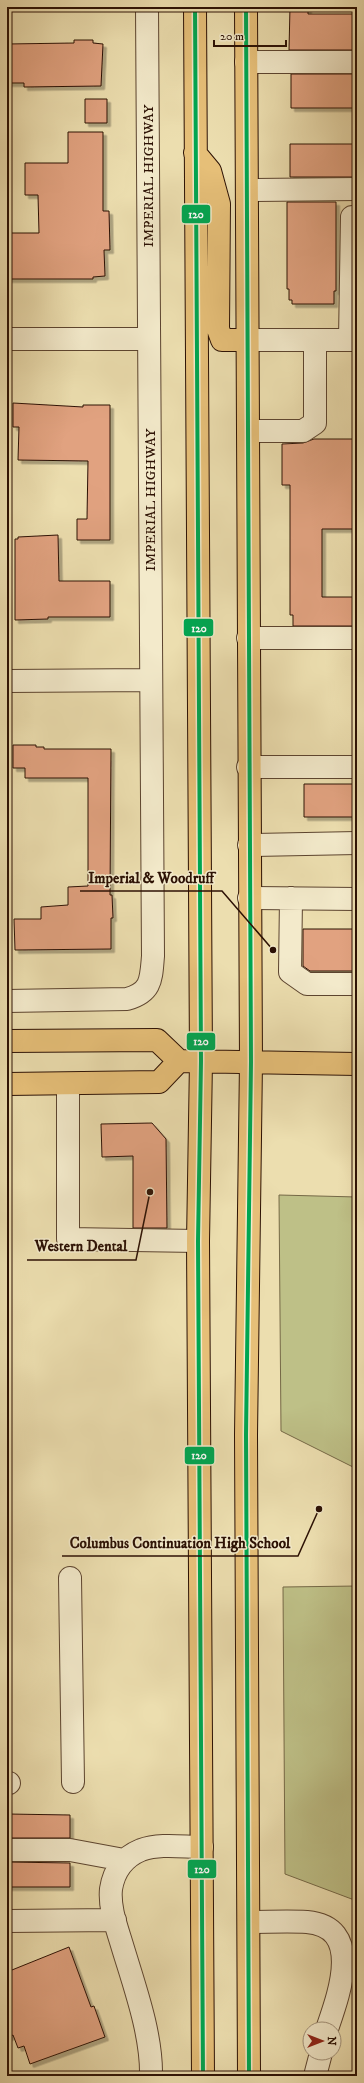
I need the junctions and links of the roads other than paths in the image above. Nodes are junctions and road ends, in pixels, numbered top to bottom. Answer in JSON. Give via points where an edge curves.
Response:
{"nodes":[{"id":1,"x":147,"y":7,"type":"edge"},
{"id":2,"x":195,"y":7,"type":"edge"},
{"id":3,"x":246,"y":7,"type":"edge"},
{"id":4,"x":246,"y":62,"type":"junction"},
{"id":5,"x":357,"y":62,"type":"edge"},
{"id":6,"x":195,"y":153,"type":"junction"},
{"id":7,"x":357,"y":188,"type":"edge"},
{"id":8,"x":247,"y":190,"type":"junction"},
{"id":9,"x":352,"y":217,"type":"dead end"},
{"id":10,"x":149,"y":338,"type":"junction"},
{"id":11,"x":7,"y":339,"type":"edge"},
{"id":12,"x":247,"y":340,"type":"junction"},
{"id":13,"x":315,"y":340,"type":"junction"},
{"id":14,"x":354,"y":340,"type":"edge"},
{"id":15,"x":248,"y":431,"type":"junction"},
{"id":16,"x":248,"y":638,"type":"junction"},
{"id":17,"x":357,"y":638,"type":"edge"},
{"id":18,"x":150,"y":680,"type":"junction"},
{"id":19,"x":7,"y":681,"type":"edge"},
{"id":20,"x":248,"y":767,"type":"junction"},
{"id":21,"x":357,"y":767,"type":"edge"},
{"id":22,"x":357,"y":843,"type":"edge"},
{"id":23,"x":250,"y":845,"type":"junction"},
{"id":24,"x":250,"y":898,"type":"junction"},
{"id":25,"x":290,"y":898,"type":"junction"},
{"id":26,"x":357,"y":899,"type":"edge"},
{"id":27,"x":357,"y":984,"type":"edge"},
{"id":28,"x":7,"y":1001,"type":"edge"},
{"id":29,"x":7,"y":1041,"type":"edge"},
{"id":30,"x":201,"y":1060,"type":"junction"},
{"id":31,"x":179,"y":1061,"type":"junction"},
{"id":32,"x":251,"y":1062,"type":"junction"},
{"id":33,"x":357,"y":1064,"type":"edge"},
{"id":34,"x":7,"y":1084,"type":"edge"},
{"id":35,"x":68,"y":1084,"type":"junction"},
{"id":36,"x":198,"y":1241,"type":"junction"},
{"id":37,"x":70,"y":1578,"type":"dead end"},
{"id":38,"x":73,"y":1782,"type":"dead end"},
{"id":39,"x":202,"y":1847,"type":"junction"},
{"id":40,"x":7,"y":1850,"type":"edge"},
{"id":41,"x":124,"y":1860,"type":"junction"},
{"id":42,"x":115,"y":1920,"type":"junction"},
{"id":43,"x":7,"y":1921,"type":"edge"},
{"id":44,"x":249,"y":1922,"type":"junction"},
{"id":45,"x":348,"y":1941,"type":"edge"},
{"id":46,"x":330,"y":2021,"type":"edge"},
{"id":47,"x":319,"y":2061,"type":"edge"},
{"id":48,"x":151,"y":2076,"type":"edge"},
{"id":49,"x":203,"y":2076,"type":"edge"},
{"id":50,"x":249,"y":2076,"type":"edge"},
{"id":51,"x":315,"y":2076,"type":"edge"}],
"edges":[{"from":1,"to":10,"type":"street","name":"IMPERIAL HIGHWAY"},
{"from":2,"to":6,"type":"main road"},
{"from":3,"to":4,"type":"main road"},
{"from":4,"to":5,"type":"street"},
{"from":4,"to":8,"type":"main road"},
{"from":6,"to":12,"type":"main road","via":[[210,171],[219,204],[218,329],[222,340]]},
{"from":6,"to":30,"type":"main road"},
{"from":7,"to":8,"type":"street"},
{"from":8,"to":12,"type":"main road"},
{"from":9,"to":14,"type":"street"},
{"from":10,"to":11,"type":"street"},
{"from":10,"to":18,"type":"street","name":"IMPERIAL HIGHWAY"},
{"from":12,"to":13,"type":"street"},
{"from":12,"to":15,"type":"main road"},
{"from":13,"to":14,"type":"street"},
{"from":13,"to":15,"type":"street","via":[[315,423],[303,431]]},
{"from":15,"to":16,"type":"main road"},
{"from":16,"to":17,"type":"street"},
{"from":16,"to":20,"type":"main road"},
{"from":18,"to":19,"type":"street"},
{"from":18,"to":28,"type":"street","name":"IMPERIAL HIGHWAY","via":[[151,978],[144,992],[127,999]]},
{"from":20,"to":21,"type":"street"},
{"from":20,"to":23,"type":"main road"},
{"from":22,"to":23,"type":"street"},
{"from":23,"to":24,"type":"main road"},
{"from":24,"to":25,"type":"street"},
{"from":24,"to":32,"type":"main road"},
{"from":25,"to":26,"type":"street"},
{"from":25,"to":27,"type":"street","via":[[290,972],[307,984]]},
{"from":29,"to":31,"type":"main road","via":[[157,1040]]},
{"from":30,"to":31,"type":"main road"},
{"from":30,"to":32,"type":"main road"},
{"from":30,"to":36,"type":"main road"},
{"from":31,"to":35,"type":"main road","via":[[159,1082]]},
{"from":32,"to":33,"type":"main road"},
{"from":32,"to":44,"type":"main road","via":[[246,1435]]},
{"from":34,"to":35,"type":"main road"},
{"from":35,"to":36,"type":"street","via":[[68,1239]]},
{"from":36,"to":39,"type":"main road"},
{"from":37,"to":38,"type":"street"},
{"from":39,"to":41,"type":"street","via":[[147,1848]]},
{"from":39,"to":49,"type":"main road"},
{"from":40,"to":41,"type":"street","via":[[70,1850]]},
{"from":41,"to":42,"type":"street","via":[[117,1868],[111,1889]]},
{"from":42,"to":43,"type":"street"},
{"from":42,"to":48,"type":"street","via":[[144,2018]]},
{"from":44,"to":45,"type":"street","via":[[308,1922],[327,1928]]},
{"from":44,"to":50,"type":"main road"},
{"from":45,"to":46,"type":"street","via":[[344,1978]]},
{"from":47,"to":51,"type":"street"}]}
